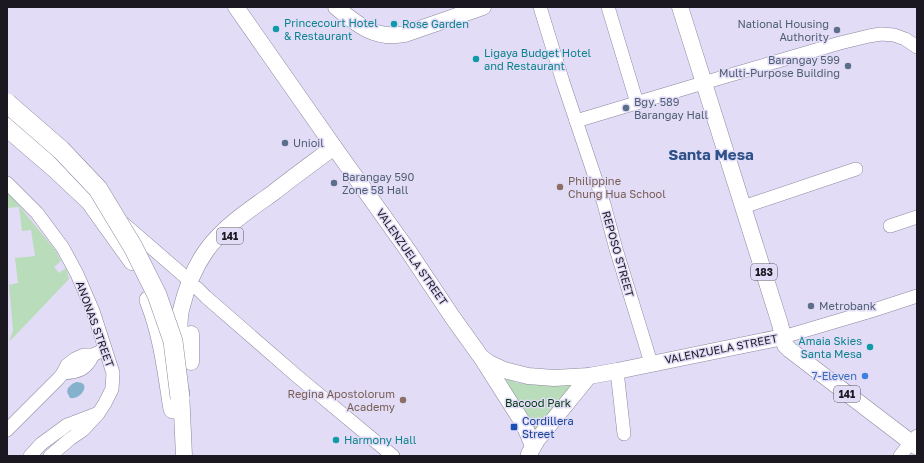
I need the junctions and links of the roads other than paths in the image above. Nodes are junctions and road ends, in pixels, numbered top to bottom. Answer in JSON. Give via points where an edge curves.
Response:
{"nodes":[{"id":1,"x":236,"y":7,"type":"edge"},
{"id":2,"x":336,"y":7,"type":"edge"},
{"id":3,"x":483,"y":7,"type":"edge"},
{"id":4,"x":540,"y":7,"type":"edge"},
{"id":5,"x":608,"y":7,"type":"edge"},
{"id":6,"x":680,"y":7,"type":"edge"},
{"id":7,"x":917,"y":47,"type":"edge"},
{"id":8,"x":703,"y":83,"type":"junction"},
{"id":9,"x":7,"y":103,"type":"edge"},
{"id":10,"x":637,"y":103,"type":"junction"},
{"id":11,"x":576,"y":121,"type":"junction"},
{"id":12,"x":7,"y":127,"type":"edge"},
{"id":13,"x":336,"y":150,"type":"junction"},
{"id":14,"x":856,"y":169,"type":"dead end"},
{"id":15,"x":73,"y":180,"type":"dead end"},
{"id":16,"x":7,"y":183,"type":"edge"},
{"id":17,"x":743,"y":207,"type":"junction"},
{"id":18,"x":917,"y":217,"type":"edge"},
{"id":19,"x":890,"y":226,"type":"dead end"},
{"id":20,"x":194,"y":285,"type":"junction"},
{"id":21,"x":917,"y":296,"type":"edge"},
{"id":22,"x":783,"y":337,"type":"junction"},
{"id":23,"x":105,"y":349,"type":"junction"},
{"id":24,"x":481,"y":357,"type":"junction"},
{"id":25,"x":651,"y":363,"type":"junction"},
{"id":26,"x":185,"y":364,"type":"junction"},
{"id":27,"x":617,"y":371,"type":"junction"},
{"id":28,"x":589,"y":376,"type":"junction"},
{"id":29,"x":98,"y":414,"type":"junction"},
{"id":30,"x":7,"y":430,"type":"edge"},
{"id":31,"x":624,"y":434,"type":"dead end"},
{"id":32,"x":915,"y":442,"type":"edge"},
{"id":33,"x":530,"y":451,"type":"edge"},
{"id":34,"x":30,"y":456,"type":"edge"},
{"id":35,"x":50,"y":456,"type":"edge"},
{"id":36,"x":184,"y":456,"type":"edge"},
{"id":37,"x":393,"y":456,"type":"edge"},
{"id":38,"x":900,"y":456,"type":"edge"}],
"edges":[{"from":1,"to":13,"type":"main road","name":"VALENZUELA STREET"},
{"from":2,"to":3,"type":"main road","via":[[374,33],[395,36]]},
{"from":4,"to":11,"type":"street","name":"REPOSO STREET"},
{"from":5,"to":10,"type":"street"},
{"from":6,"to":8,"type":"main road","number":"183"},
{"from":7,"to":8,"type":"street","via":[[894,35],[868,36]]},
{"from":8,"to":10,"type":"street"},
{"from":8,"to":17,"type":"main road","number":"183"},
{"from":9,"to":12,"type":"highway","bridge":true,"via":[[61,150],[98,189],[133,247],[157,295],[172,341],[176,403],[156,317],[133,261],[90,201]]},
{"from":10,"to":11,"type":"street"},
{"from":11,"to":25,"type":"street","name":"REPOSO STREET","via":[[604,204]]},
{"from":13,"to":20,"type":"main road","number":"141","via":[[256,204],[223,232],[206,252]]},
{"from":13,"to":24,"type":"main road","name":"VALENZUELA STREET"},
{"from":14,"to":17,"type":"street"},
{"from":15,"to":20,"type":"street"},
{"from":16,"to":23,"type":"street","name":"ANONAS STREET","via":[[37,214],[63,248],[93,311]]},
{"from":17,"to":22,"type":"main road","number":"183"},
{"from":18,"to":19,"type":"street"},
{"from":20,"to":26,"type":"main road","number":"141","via":[[191,330]]},
{"from":20,"to":26,"type":"main road","number":"141","via":[[181,310],[180,325]]},
{"from":20,"to":37,"type":"street"},
{"from":21,"to":22,"type":"street"},
{"from":22,"to":25,"type":"main road","name":"VALENZUELA STREET"},
{"from":22,"to":32,"type":"main road","number":"141","via":[[785,345],[790,350]]},
{"from":23,"to":29,"type":"street","name":"ANONAS STREET","via":[[113,382],[109,396]]},
{"from":23,"to":30,"type":"street","via":[[93,355],[84,355],[66,365],[63,373]]},
{"from":24,"to":28,"type":"main road","name":"VALENZUELA STREET","via":[[504,370],[528,376]]},
{"from":24,"to":33,"type":"main road","via":[[523,423],[528,434]]},
{"from":25,"to":27,"type":"main road","name":"VALENZUELA STREET"},
{"from":26,"to":36,"type":"main road","number":"141"},
{"from":27,"to":28,"type":"main road","name":"VALENZUELA STREET"},
{"from":27,"to":31,"type":"street"},
{"from":28,"to":33,"type":"main road"},
{"from":29,"to":34,"type":"street","via":[[67,425],[41,444]]},
{"from":29,"to":35,"type":"street","name":"ANONAS STREET","via":[[83,430]]},
{"from":32,"to":38,"type":"street"}]}
